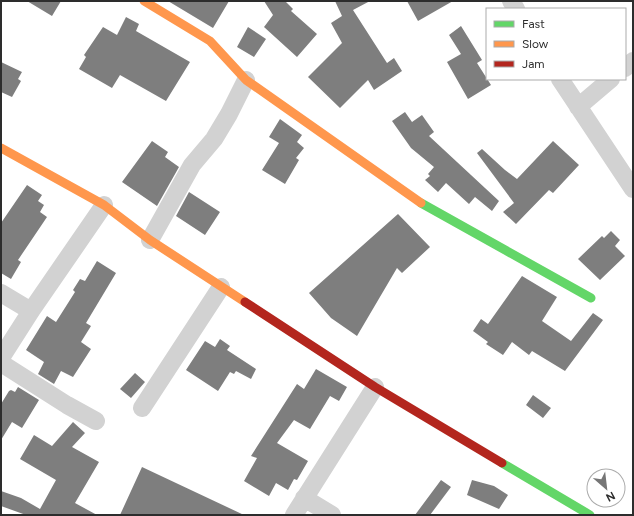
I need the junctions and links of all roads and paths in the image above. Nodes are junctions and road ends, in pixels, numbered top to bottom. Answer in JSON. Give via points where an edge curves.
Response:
{"nodes":[{"id":1,"x":144,"y":1,"type":"edge"},
{"id":2,"x":246,"y":80,"type":"junction"},
{"id":3,"x":561,"y":80,"type":"edge"},
{"id":4,"x":610,"y":80,"type":"edge"},
{"id":5,"x":578,"y":107,"type":"junction"},
{"id":6,"x":1,"y":148,"type":"edge"},
{"id":7,"x":633,"y":189,"type":"edge"},
{"id":8,"x":104,"y":205,"type":"junction"},
{"id":9,"x":150,"y":240,"type":"junction"},
{"id":10,"x":221,"y":287,"type":"junction"},
{"id":11,"x":1,"y":293,"type":"edge"},
{"id":12,"x":591,"y":298,"type":"dead end"},
{"id":13,"x":31,"y":310,"type":"junction"},
{"id":14,"x":1,"y":358,"type":"edge"},
{"id":15,"x":1,"y":363,"type":"edge"},
{"id":16,"x":375,"y":387,"type":"junction"},
{"id":17,"x":142,"y":408,"type":"dead end"},
{"id":18,"x":96,"y":421,"type":"dead end"},
{"id":19,"x":304,"y":498,"type":"junction"},
{"id":20,"x":294,"y":515,"type":"edge"},
{"id":21,"x":332,"y":515,"type":"edge"},
{"id":22,"x":590,"y":515,"type":"edge"}],
"edges":[{"from":1,"to":2,"type":"street","via":[[210,41]]},
{"from":2,"to":9,"type":"street","via":[[214,139],[192,165]]},
{"from":2,"to":12,"type":"street","via":[[419,202]]},
{"from":3,"to":5,"type":"street"},
{"from":4,"to":5,"type":"street"},
{"from":5,"to":7,"type":"street"},
{"from":6,"to":8,"type":"street"},
{"from":8,"to":9,"type":"street"},
{"from":8,"to":13,"type":"street"},
{"from":9,"to":10,"type":"street"},
{"from":10,"to":16,"type":"street"},
{"from":10,"to":17,"type":"street"},
{"from":11,"to":13,"type":"street"},
{"from":13,"to":14,"type":"street"},
{"from":15,"to":18,"type":"street"},
{"from":16,"to":19,"type":"street"},
{"from":16,"to":22,"type":"street"},
{"from":19,"to":20,"type":"street"},
{"from":19,"to":21,"type":"street"}]}
